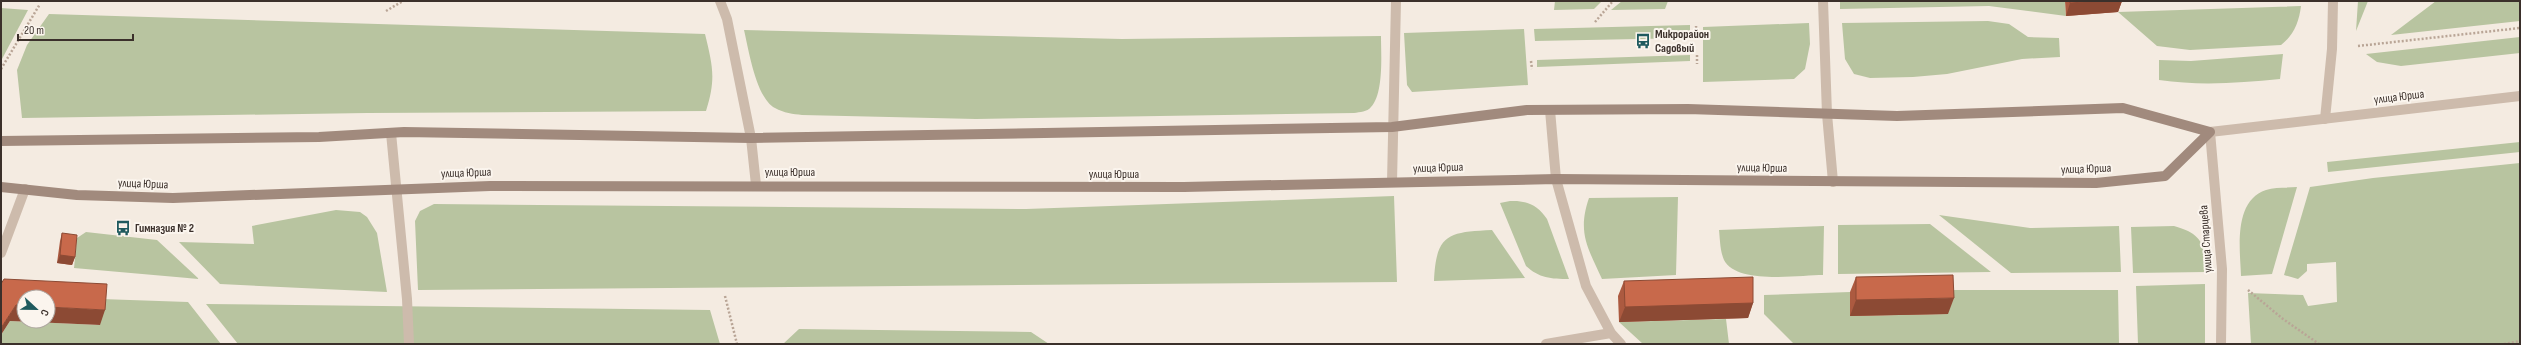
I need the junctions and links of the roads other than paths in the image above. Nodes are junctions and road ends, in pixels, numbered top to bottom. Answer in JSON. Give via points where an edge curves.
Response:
{"nodes":[{"id":1,"x":720,"y":1,"type":"edge"},
{"id":2,"x":1396,"y":1,"type":"edge"},
{"id":3,"x":1823,"y":1,"type":"edge"},
{"id":4,"x":2333,"y":1,"type":"edge"},
{"id":5,"x":2520,"y":96,"type":"edge"},
{"id":6,"x":1550,"y":110,"type":"junction"},
{"id":7,"x":1827,"y":114,"type":"junction"},
{"id":8,"x":2326,"y":119,"type":"junction"},
{"id":9,"x":1392,"y":127,"type":"junction"},
{"id":10,"x":2210,"y":132,"type":"junction"},
{"id":11,"x":391,"y":133,"type":"junction"},
{"id":12,"x":750,"y":138,"type":"junction"},
{"id":13,"x":1,"y":141,"type":"edge"},
{"id":14,"x":1556,"y":179,"type":"junction"},
{"id":15,"x":1392,"y":182,"type":"junction"},
{"id":16,"x":1833,"y":182,"type":"junction"},
{"id":17,"x":756,"y":185,"type":"junction"},
{"id":18,"x":1,"y":187,"type":"edge"},
{"id":19,"x":396,"y":188,"type":"junction"},
{"id":20,"x":25,"y":189,"type":"junction"},
{"id":21,"x":2,"y":249,"type":"edge"},
{"id":22,"x":1611,"y":333,"type":"junction"},
{"id":23,"x":408,"y":344,"type":"edge"},
{"id":24,"x":1546,"y":344,"type":"edge"},
{"id":25,"x":1621,"y":344,"type":"edge"},
{"id":26,"x":2221,"y":344,"type":"edge"}],
"edges":[{"from":1,"to":12,"type":"street","via":[[727,19]]},
{"from":2,"to":9,"type":"street"},
{"from":3,"to":7,"type":"street"},
{"from":4,"to":8,"type":"street"},
{"from":5,"to":8,"type":"street","name":"улица Юрша"},
{"from":6,"to":7,"type":"street","name":"улица Юрша","via":[[1688,109]]},
{"from":6,"to":9,"type":"street","name":"улица Юрша","via":[[1527,110]]},
{"from":6,"to":14,"type":"street"},
{"from":7,"to":10,"type":"street","name":"улица Юрша","via":[[1897,116],[2123,108]]},
{"from":7,"to":16,"type":"street"},
{"from":8,"to":10,"type":"street","name":"улица Юрша"},
{"from":9,"to":12,"type":"street","name":"улица Юрша"},
{"from":9,"to":15,"type":"street"},
{"from":10,"to":16,"type":"street","name":"улица Юрша","via":[[2165,176],[2096,183]]},
{"from":10,"to":26,"type":"street","name":"улица Старцева","via":[[2222,269]]},
{"from":11,"to":12,"type":"street","name":"улица Юрша"},
{"from":11,"to":13,"type":"street","name":"улица Юрша","via":[[319,137]]},
{"from":11,"to":19,"type":"street"},
{"from":12,"to":17,"type":"street"},
{"from":14,"to":15,"type":"street","name":"улица Юрша"},
{"from":14,"to":16,"type":"street","name":"улица Юрша"},
{"from":14,"to":22,"type":"street","via":[[1586,286]]},
{"from":15,"to":17,"type":"street","name":"улица Юрша","via":[[1184,188]]},
{"from":17,"to":19,"type":"street","name":"улица Юрша"},
{"from":18,"to":20,"type":"street","name":"улица Юрша"},
{"from":19,"to":20,"type":"street","name":"улица Юрша","via":[[173,198]]},
{"from":19,"to":23,"type":"street","via":[[408,299]]},
{"from":20,"to":21,"type":"street"},
{"from":22,"to":24,"type":"street"},
{"from":22,"to":25,"type":"street"}]}
